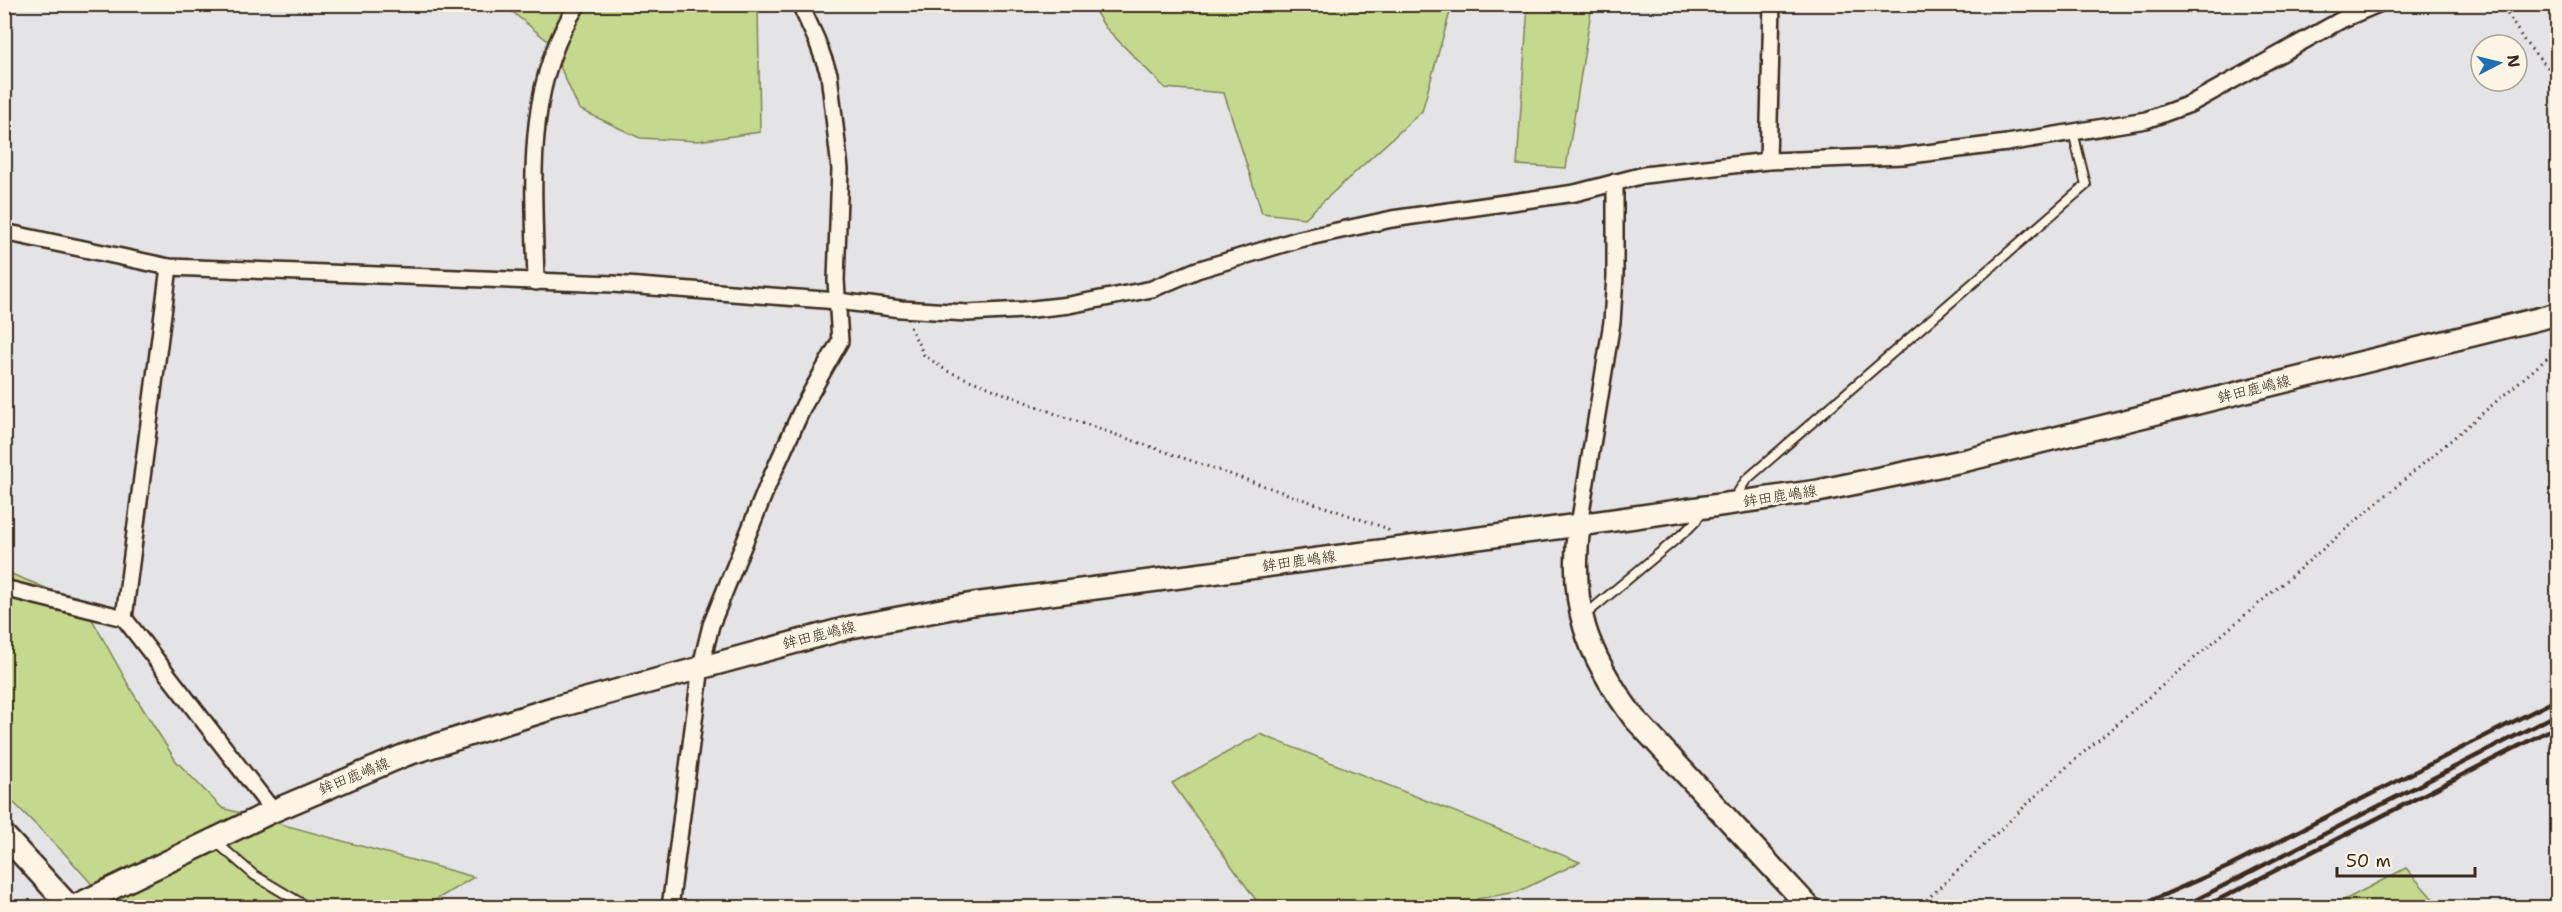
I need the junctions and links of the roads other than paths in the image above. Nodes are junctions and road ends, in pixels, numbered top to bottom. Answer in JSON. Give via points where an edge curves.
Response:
{"nodes":[{"id":1,"x":578,"y":4,"type":"edge"},
{"id":2,"x":800,"y":4,"type":"edge"},
{"id":3,"x":1772,"y":4,"type":"edge"},
{"id":4,"x":2378,"y":4,"type":"edge"},
{"id":5,"x":2073,"y":132,"type":"junction"},
{"id":6,"x":1768,"y":161,"type":"junction"},
{"id":7,"x":1615,"y":182,"type":"junction"},
{"id":8,"x":4,"y":232,"type":"edge"},
{"id":9,"x":168,"y":267,"type":"junction"},
{"id":10,"x":536,"y":282,"type":"junction"},
{"id":11,"x":838,"y":301,"type":"junction"},
{"id":12,"x":2558,"y":314,"type":"edge"},
{"id":13,"x":1730,"y":504,"type":"junction"},
{"id":14,"x":1703,"y":509,"type":"junction"},
{"id":15,"x":1579,"y":525,"type":"junction"},
{"id":16,"x":4,"y":588,"type":"edge"},
{"id":17,"x":124,"y":618,"type":"junction"},
{"id":18,"x":1581,"y":618,"type":"junction"},
{"id":19,"x":701,"y":666,"type":"junction"},
{"id":20,"x":273,"y":811,"type":"junction"},
{"id":21,"x":4,"y":836,"type":"edge"},
{"id":22,"x":212,"y":839,"type":"junction"},
{"id":23,"x":71,"y":907,"type":"edge"},
{"id":24,"x":309,"y":908,"type":"edge"},
{"id":25,"x":670,"y":908,"type":"edge"},
{"id":26,"x":1810,"y":908,"type":"edge"}],
"edges":[{"from":1,"to":10,"type":"street","via":[[565,24],[536,121]]},
{"from":2,"to":11,"type":"street","via":[[829,74],[840,169]]},
{"from":3,"to":6,"type":"street"},
{"from":4,"to":5,"type":"street","via":[[2343,19],[2190,104],[2146,120]]},
{"from":5,"to":6,"type":"street","via":[[1903,156]]},
{"from":5,"to":13,"type":"lane","via":[[2086,185],[1746,480]]},
{"from":6,"to":7,"type":"street"},
{"from":7,"to":11,"type":"street","via":[[1575,193],[1392,219],[1300,239],[1197,270],[1152,289],[1069,305],[967,313]]},
{"from":7,"to":15,"type":"street","via":[[1612,322]]},
{"from":8,"to":9,"type":"street"},
{"from":9,"to":10,"type":"street"},
{"from":9,"to":17,"type":"street"},
{"from":10,"to":11,"type":"street"},
{"from":11,"to":19,"type":"street","via":[[840,342],[804,405],[770,482],[711,625]]},
{"from":12,"to":13,"type":"main road","name":"鉾田鹿嶋線","via":[[1967,460],[1818,491]]},
{"from":13,"to":14,"type":"main road","name":"鉾田鹿嶋線"},
{"from":14,"to":15,"type":"main road","name":"鉾田鹿嶋線"},
{"from":14,"to":18,"type":"lane","via":[[1687,530]]},
{"from":15,"to":18,"type":"main road","via":[[1575,578]]},
{"from":15,"to":19,"type":"main road","name":"鉾田鹿嶋線","via":[[973,604],[850,627]]},
{"from":16,"to":17,"type":"street"},
{"from":17,"to":20,"type":"street"},
{"from":18,"to":26,"type":"main road","via":[[1614,691],[1634,718]]},
{"from":19,"to":20,"type":"main road","name":"鉾田鹿嶋線","via":[[462,735],[343,779]]},
{"from":19,"to":25,"type":"street"},
{"from":20,"to":22,"type":"main road","name":"鉾田鹿嶋線"},
{"from":21,"to":23,"type":"main road"},
{"from":22,"to":23,"type":"main road","name":"鉾田鹿嶋線"},
{"from":22,"to":24,"type":"lane","via":[[254,875]]}]}
